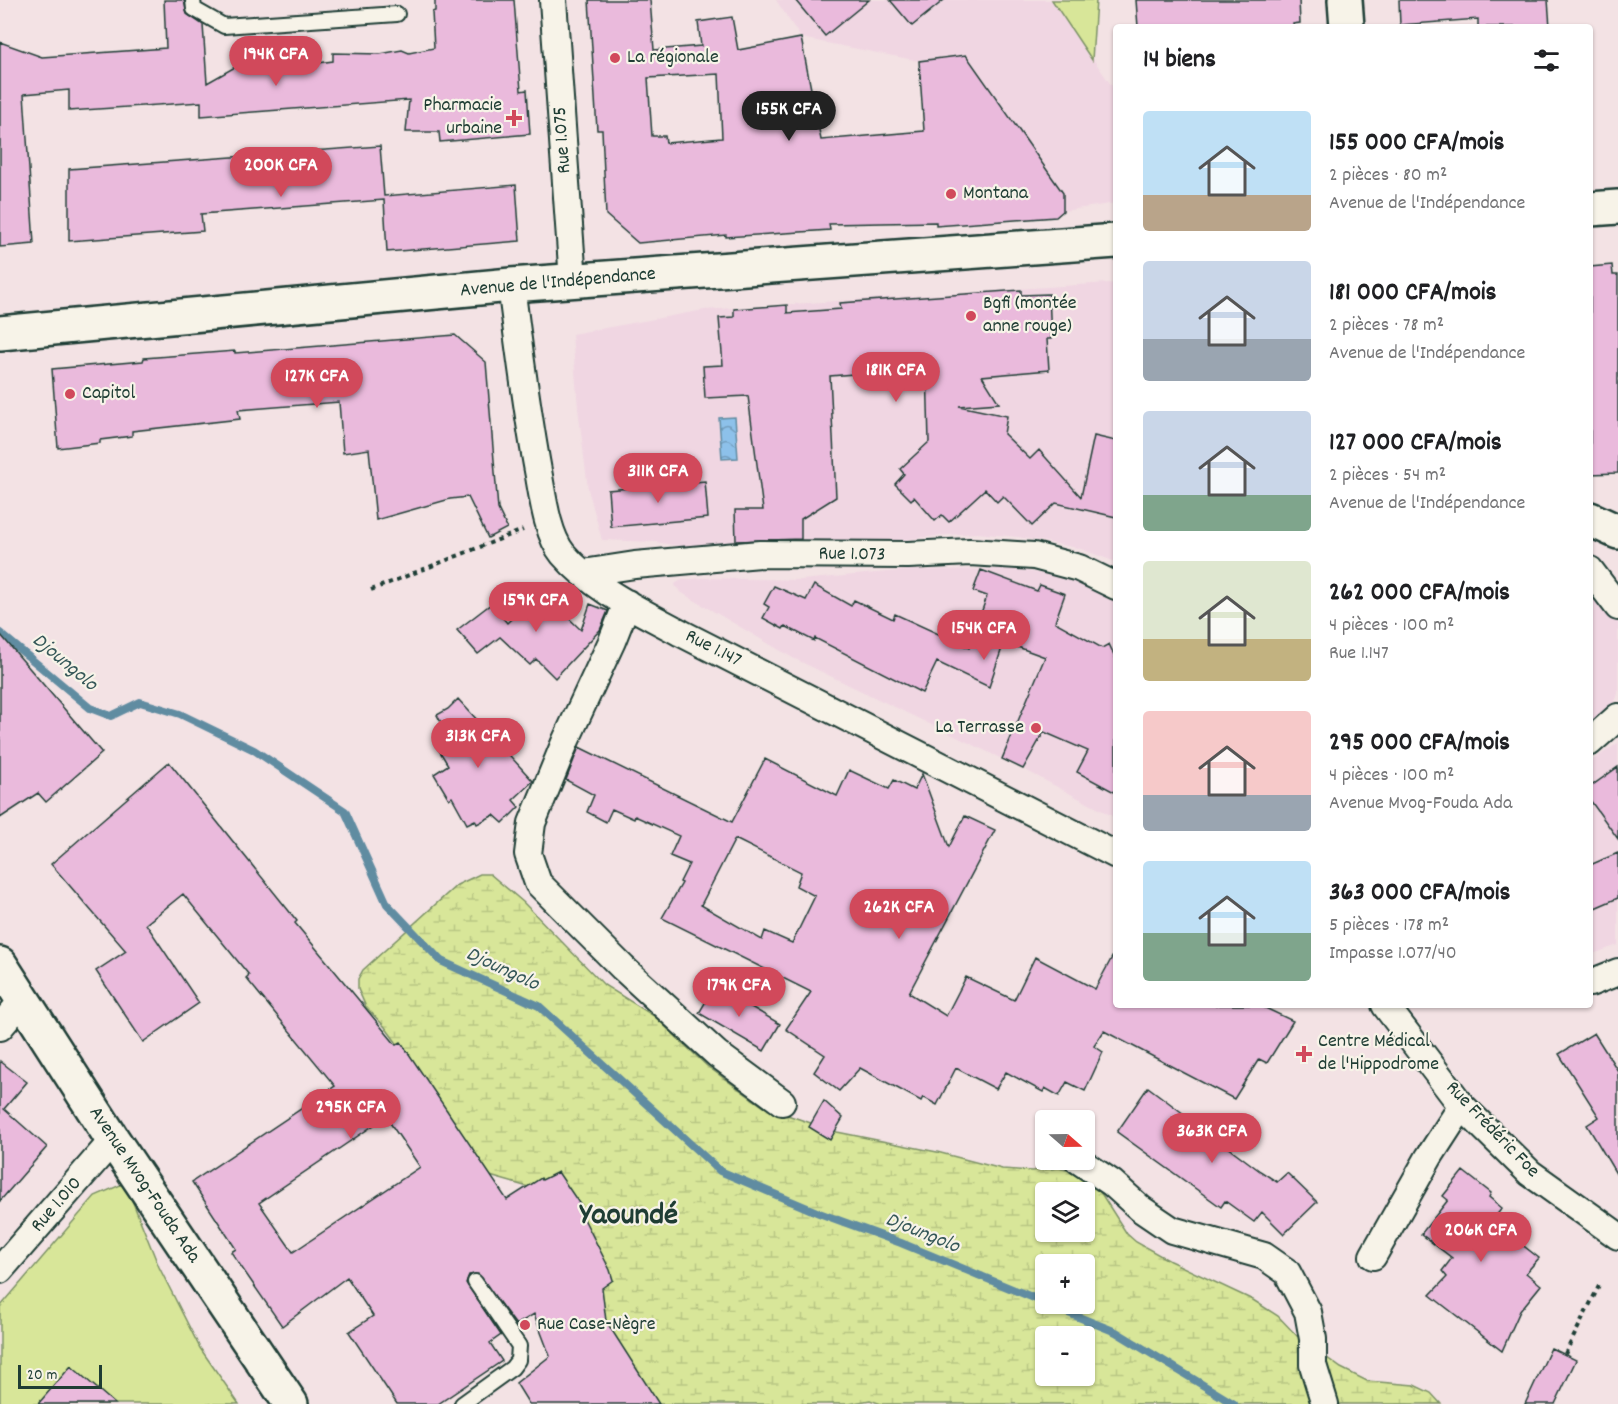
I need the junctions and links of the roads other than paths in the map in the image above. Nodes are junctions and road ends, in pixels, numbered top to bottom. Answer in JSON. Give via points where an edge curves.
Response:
{"nodes":[{"id":1,"x":194,"y":0,"type":"edge"},
{"id":2,"x":553,"y":0,"type":"edge"},
{"id":3,"x":1345,"y":0,"type":"edge"},
{"id":4,"x":398,"y":14,"type":"dead end"},
{"id":5,"x":1347,"y":24,"type":"edge"},
{"id":6,"x":1618,"y":207,"type":"edge"},
{"id":7,"x":1593,"y":209,"type":"edge"},
{"id":8,"x":1113,"y":241,"type":"edge"},
{"id":9,"x":573,"y":280,"type":"junction"},
{"id":10,"x":511,"y":285,"type":"junction"},
{"id":11,"x":0,"y":333,"type":"edge"},
{"id":12,"x":1593,"y":520,"type":"edge"},
{"id":13,"x":1618,"y":532,"type":"edge"},
{"id":14,"x":583,"y":573,"type":"junction"},
{"id":15,"x":1593,"y":574,"type":"edge"},
{"id":16,"x":1113,"y":585,"type":"edge"},
{"id":17,"x":627,"y":603,"type":"junction"},
{"id":18,"x":1618,"y":607,"type":"edge"},
{"id":19,"x":1618,"y":717,"type":"edge"},
{"id":20,"x":1593,"y":739,"type":"edge"},
{"id":21,"x":1113,"y":853,"type":"edge"},
{"id":22,"x":0,"y":964,"type":"edge"},
{"id":23,"x":1618,"y":972,"type":"edge"},
{"id":24,"x":1593,"y":982,"type":"edge"},
{"id":25,"x":23,"y":1000,"type":"junction"},
{"id":26,"x":1387,"y":1008,"type":"edge"},
{"id":27,"x":0,"y":1027,"type":"edge"},
{"id":28,"x":782,"y":1102,"type":"dead end"},
{"id":29,"x":1462,"y":1106,"type":"junction"},
{"id":30,"x":113,"y":1140,"type":"junction"},
{"id":31,"x":1093,"y":1170,"type":"edge"},
{"id":32,"x":1618,"y":1236,"type":"edge"},
{"id":33,"x":1373,"y":1256,"type":"dead end"},
{"id":34,"x":0,"y":1270,"type":"edge"},
{"id":35,"x":475,"y":1282,"type":"dead end"},
{"id":36,"x":291,"y":1404,"type":"edge"},
{"id":37,"x":462,"y":1404,"type":"edge"},
{"id":38,"x":1325,"y":1404,"type":"edge"}],
"edges":[{"from":1,"to":4,"type":"lane","via":[[194,9],[224,27]]},
{"from":2,"to":9,"type":"street","name":"Rue 1.075"},
{"from":3,"to":5,"type":"main road"},
{"from":6,"to":7,"type":"main road"},
{"from":8,"to":9,"type":"main road","name":"Avenue de l'Indépendance"},
{"from":9,"to":10,"type":"main road","name":"Avenue de l'Indépendance"},
{"from":10,"to":11,"type":"main road","name":"Avenue de l'Indépendance"},
{"from":10,"to":14,"type":"street","name":"Rue 1.147","via":[[525,405],[548,520],[562,552]]},
{"from":12,"to":13,"type":"main road"},
{"from":14,"to":16,"type":"street","name":"Rue 1.073","via":[[760,554],[970,552],[1034,556],[1079,568]]},
{"from":14,"to":17,"type":"street","name":"Rue 1.147"},
{"from":15,"to":18,"type":"street"},
{"from":17,"to":21,"type":"street","name":"Rue 1.147"},
{"from":17,"to":28,"type":"street","via":[[532,823],[528,854],[538,883],[623,968],[717,1054]]},
{"from":19,"to":20,"type":"street"},
{"from":22,"to":25,"type":"main road","name":"Avenue Mvog-Fouda Ada"},
{"from":23,"to":24,"type":"street"},
{"from":25,"to":27,"type":"street"},
{"from":25,"to":30,"type":"main road","name":"Avenue Mvog-Fouda Ada"},
{"from":26,"to":29,"type":"street","name":"Rue Frédéric Foe"},
{"from":29,"to":32,"type":"street","name":"Rue Frédéric Foe","via":[[1530,1173]]},
{"from":29,"to":33,"type":"street"},
{"from":30,"to":34,"type":"street","name":"Rue 1.010"},
{"from":30,"to":36,"type":"main road","name":"Avenue Mvog-Fouda Ada"},
{"from":31,"to":38,"type":"street","via":[[1172,1230],[1264,1256],[1287,1272],[1308,1312],[1313,1365]]},
{"from":35,"to":37,"type":"lane","via":[[519,1346],[518,1360]]}]}
